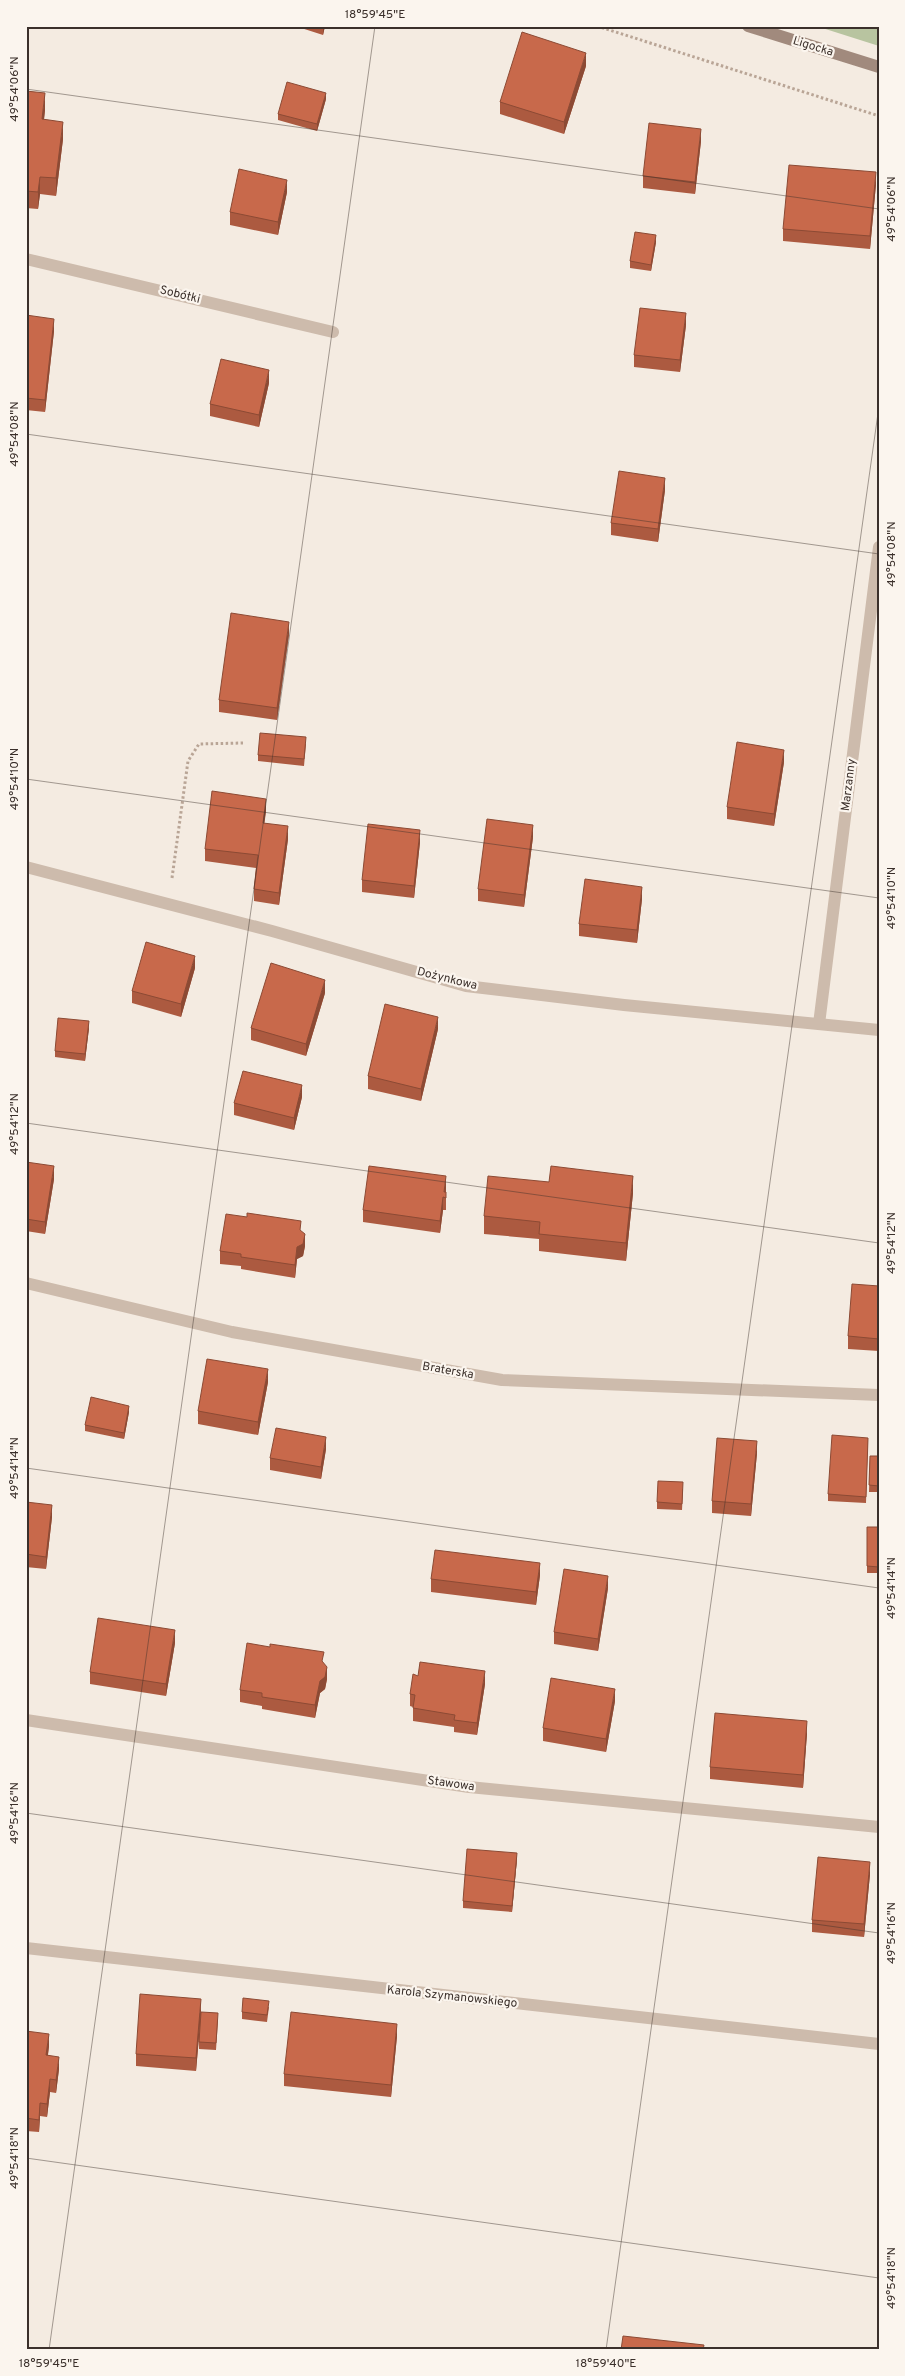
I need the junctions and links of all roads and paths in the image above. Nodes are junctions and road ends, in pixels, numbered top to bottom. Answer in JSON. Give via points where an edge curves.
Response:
{"nodes":[{"id":1,"x":597,"y":26,"type":"edge"},
{"id":2,"x":748,"y":26,"type":"edge"},
{"id":3,"x":879,"y":67,"type":"edge"},
{"id":4,"x":879,"y":116,"type":"edge"},
{"id":5,"x":26,"y":259,"type":"edge"},
{"id":6,"x":332,"y":332,"type":"dead end"},
{"id":7,"x":879,"y":548,"type":"edge"},
{"id":8,"x":243,"y":744,"type":"dead end"},
{"id":9,"x":26,"y":867,"type":"edge"},
{"id":10,"x":168,"y":904,"type":"junction"},
{"id":11,"x":819,"y":1024,"type":"junction"},
{"id":12,"x":879,"y":1030,"type":"edge"},
{"id":13,"x":26,"y":1283,"type":"edge"},
{"id":14,"x":879,"y":1395,"type":"edge"},
{"id":15,"x":26,"y":1720,"type":"edge"},
{"id":16,"x":879,"y":1827,"type":"edge"},
{"id":17,"x":26,"y":1948,"type":"edge"},
{"id":18,"x":879,"y":2044,"type":"edge"}],
"edges":[{"from":1,"to":4,"type":"path"},
{"from":2,"to":3,"type":"street","name":"Ligocka"},
{"from":5,"to":6,"type":"street","name":"Sobótki"},
{"from":7,"to":11,"type":"street","name":"Marzanny"},
{"from":8,"to":10,"type":"path","via":[[199,744],[188,761]]},
{"from":9,"to":10,"type":"street","name":"Dożynkowa"},
{"from":10,"to":11,"type":"street","name":"Dożynkowa","via":[[466,986]]},
{"from":11,"to":12,"type":"street","name":"Dożynkowa"},
{"from":13,"to":14,"type":"street","name":"Braterska","via":[[232,1332],[502,1380]]},
{"from":15,"to":16,"type":"street","name":"Stawowa","via":[[469,1788]]},
{"from":17,"to":18,"type":"street","name":"Karola Szymanowskiego"}]}
